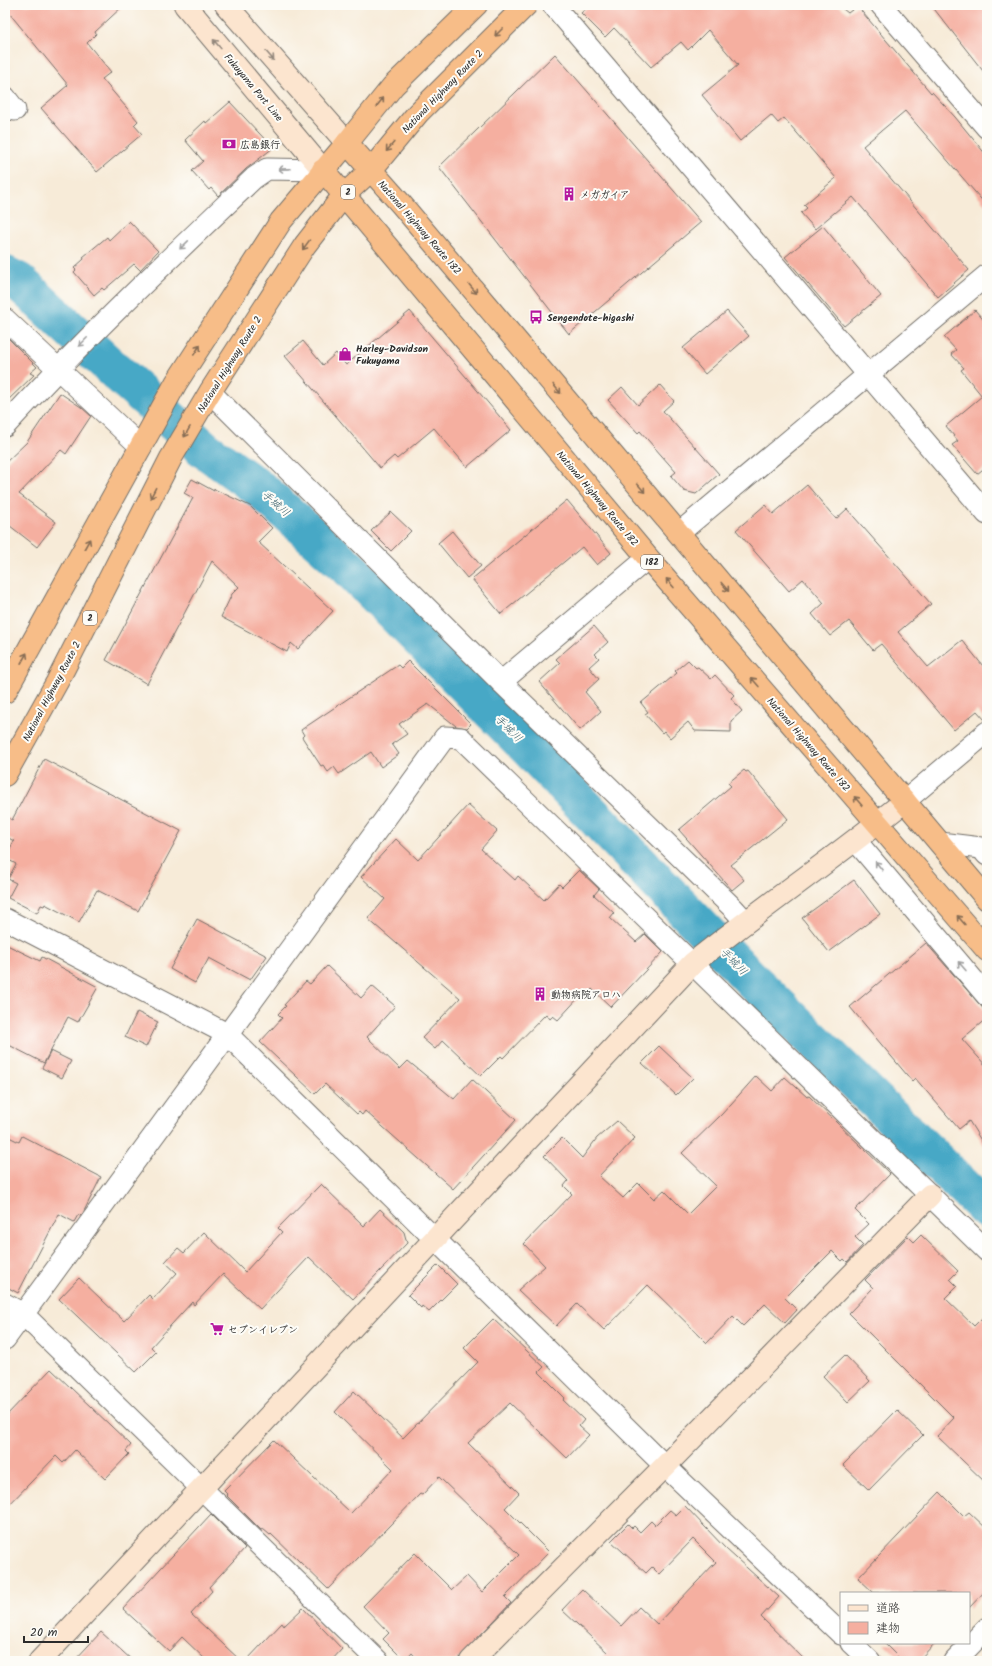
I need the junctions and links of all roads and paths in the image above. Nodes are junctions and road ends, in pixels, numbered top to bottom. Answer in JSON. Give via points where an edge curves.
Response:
{"nodes":[{"id":1,"x":185,"y":5,"type":"edge"},
{"id":2,"x":226,"y":5,"type":"edge"},
{"id":3,"x":526,"y":5,"type":"edge"},
{"id":4,"x":553,"y":5,"type":"edge"},
{"id":5,"x":881,"y":5,"type":"edge"},
{"id":6,"x":467,"y":8,"type":"edge"},
{"id":7,"x":987,"y":128,"type":"edge"},
{"id":8,"x":347,"y":144,"type":"junction"},
{"id":9,"x":323,"y":170,"type":"junction"},
{"id":10,"x":371,"y":170,"type":"junction"},
{"id":11,"x":344,"y":195,"type":"junction"},
{"id":12,"x":987,"y":275,"type":"edge"},
{"id":13,"x":5,"y":319,"type":"edge"},
{"id":14,"x":61,"y":364,"type":"junction"},
{"id":15,"x":868,"y":376,"type":"junction"},
{"id":16,"x":206,"y":399,"type":"junction"},
{"id":17,"x":5,"y":426,"type":"edge"},
{"id":18,"x":144,"y":441,"type":"junction"},
{"id":19,"x":987,"y":514,"type":"edge"},
{"id":20,"x":679,"y":533,"type":"junction"},
{"id":21,"x":648,"y":558,"type":"junction"},
{"id":22,"x":501,"y":682,"type":"junction"},
{"id":23,"x":5,"y":692,"type":"edge"},
{"id":24,"x":987,"y":732,"type":"edge"},
{"id":25,"x":5,"y":776,"type":"edge"},
{"id":26,"x":905,"y":801,"type":"junction"},
{"id":27,"x":877,"y":824,"type":"junction"},
{"id":28,"x":856,"y":841,"type":"junction"},
{"id":29,"x":940,"y":843,"type":"junction"},
{"id":30,"x":987,"y":855,"type":"edge"},
{"id":31,"x":987,"y":899,"type":"edge"},
{"id":32,"x":5,"y":919,"type":"edge"},
{"id":33,"x":740,"y":925,"type":"junction"},
{"id":34,"x":987,"y":950,"type":"edge"},
{"id":35,"x":697,"y":959,"type":"junction"},
{"id":36,"x":987,"y":996,"type":"edge"},
{"id":37,"x":227,"y":1034,"type":"junction"},
{"id":38,"x":930,"y":1195,"type":"junction"},
{"id":39,"x":436,"y":1239,"type":"junction"},
{"id":40,"x":987,"y":1251,"type":"edge"},
{"id":41,"x":14,"y":1309,"type":"edge"},
{"id":42,"x":5,"y":1338,"type":"edge"},
{"id":43,"x":665,"y":1466,"type":"junction"},
{"id":44,"x":201,"y":1490,"type":"junction"},
{"id":45,"x":987,"y":1628,"type":"edge"},
{"id":46,"x":840,"y":1633,"type":"edge"},
{"id":47,"x":852,"y":1644,"type":"edge"},
{"id":48,"x":40,"y":1661,"type":"edge"},
{"id":49,"x":378,"y":1661,"type":"edge"},
{"id":50,"x":470,"y":1661,"type":"edge"},
{"id":51,"x":870,"y":1661,"type":"edge"},
{"id":52,"x":954,"y":1661,"type":"edge"}],
"edges":[{"from":9,"to":1,"type":"street","name":"Fukuyama Port Line","one_way":true},
{"from":2,"to":8,"type":"street","one_way":true},
{"from":3,"to":10,"type":"highway","name":"National Highway Route 2","number":"2","one_way":true,"via":[[418,113]]},
{"from":4,"to":15,"type":"street"},
{"from":5,"to":7,"type":"street"},
{"from":8,"to":6,"type":"highway","one_way":true,"via":[[392,86]]},
{"from":8,"to":9,"type":"highway"},
{"from":8,"to":10,"type":"highway","name":"National Highway Route 182"},
{"from":9,"to":11,"type":"highway","name":"National Highway Route 182","number":"182"},
{"from":9,"to":14,"type":"street","one_way":true,"via":[[267,169],[254,178]]},
{"from":18,"to":9,"type":"highway","one_way":true,"via":[[176,383],[280,221]]},
{"from":10,"to":11,"type":"highway","name":"National Highway Route 2","number":"2"},
{"from":10,"to":20,"type":"highway","name":"National Highway Route 182","one_way":true},
{"from":11,"to":16,"type":"highway","name":"National Highway Route 2","number":"2","one_way":true,"via":[[305,245]]},
{"from":11,"to":21,"type":"highway","name":"National Highway Route 182","number":"182"},
{"from":12,"to":15,"type":"street"},
{"from":13,"to":14,"type":"street"},
{"from":14,"to":17,"type":"street"},
{"from":14,"to":18,"type":"street"},
{"from":15,"to":19,"type":"street"},
{"from":15,"to":20,"type":"street"},
{"from":16,"to":22,"type":"street"},
{"from":16,"to":25,"type":"highway","name":"National Highway Route 2","number":"2","one_way":true,"via":[[171,458],[57,682]]},
{"from":23,"to":18,"type":"highway","one_way":true},
{"from":20,"to":26,"type":"highway","name":"National Highway Route 182","one_way":true},
{"from":21,"to":22,"type":"street"},
{"from":27,"to":21,"type":"highway","name":"National Highway Route 182","number":"182","one_way":true},
{"from":22,"to":33,"type":"street","via":[[734,909]]},
{"from":24,"to":26,"type":"street"},
{"from":26,"to":27,"type":"street"},
{"from":26,"to":29,"type":"highway","name":"National Highway Route 182"},
{"from":27,"to":28,"type":"street"},
{"from":34,"to":27,"type":"highway","name":"National Highway Route 182","number":"182","one_way":true},
{"from":28,"to":33,"type":"street"},
{"from":36,"to":28,"type":"street","one_way":true},
{"from":29,"to":30,"type":"street","via":[[981,848]]},
{"from":29,"to":31,"type":"highway","name":"National Highway Route 182"},
{"from":32,"to":37,"type":"street"},
{"from":33,"to":35,"type":"street"},
{"from":35,"to":37,"type":"street","via":[[461,738],[445,737]]},
{"from":35,"to":38,"type":"street"},
{"from":35,"to":39,"type":"street"},
{"from":37,"to":39,"type":"street"},
{"from":37,"to":41,"type":"street"},
{"from":38,"to":40,"type":"street"},
{"from":38,"to":43,"type":"street"},
{"from":39,"to":43,"type":"street"},
{"from":39,"to":44,"type":"street"},
{"from":41,"to":42,"type":"street"},
{"from":41,"to":44,"type":"street"},
{"from":43,"to":46,"type":"street"},
{"from":43,"to":50,"type":"street"},
{"from":44,"to":48,"type":"street"},
{"from":44,"to":49,"type":"street"},
{"from":45,"to":52,"type":"street"},
{"from":47,"to":51,"type":"street"}]}
